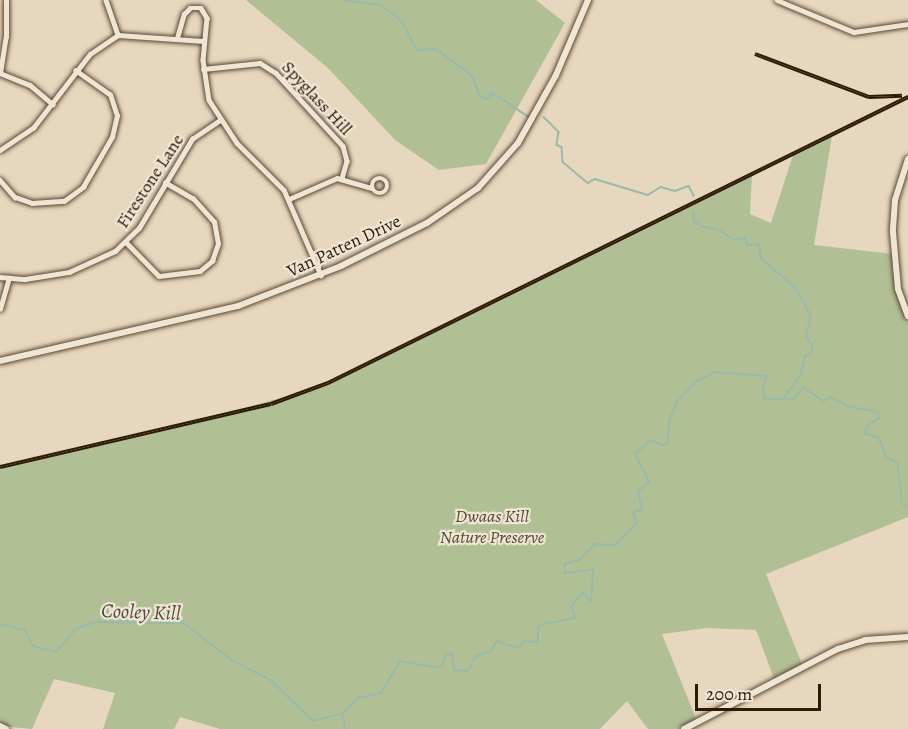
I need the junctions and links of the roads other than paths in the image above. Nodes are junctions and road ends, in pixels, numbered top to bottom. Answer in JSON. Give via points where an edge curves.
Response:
{"nodes":[{"id":1,"x":6,"y":0,"type":"edge"},
{"id":2,"x":106,"y":0,"type":"edge"},
{"id":3,"x":588,"y":0,"type":"edge"},
{"id":4,"x":777,"y":0,"type":"edge"},
{"id":5,"x":908,"y":24,"type":"edge"},
{"id":6,"x":118,"y":35,"type":"junction"},
{"id":7,"x":177,"y":38,"type":"junction"},
{"id":8,"x":203,"y":41,"type":"junction"},
{"id":9,"x":203,"y":69,"type":"junction"},
{"id":10,"x":76,"y":71,"type":"junction"},
{"id":11,"x":0,"y":73,"type":"edge"},
{"id":12,"x":53,"y":104,"type":"junction"},
{"id":13,"x":220,"y":120,"type":"junction"},
{"id":14,"x":0,"y":150,"type":"edge"},
{"id":15,"x":908,"y":159,"type":"edge"},
{"id":16,"x":342,"y":178,"type":"junction"},
{"id":17,"x":0,"y":180,"type":"edge"},
{"id":18,"x":165,"y":183,"type":"junction"},
{"id":19,"x":372,"y":188,"type":"dead end"},
{"id":20,"x":289,"y":199,"type":"junction"},
{"id":21,"x":126,"y":242,"type":"junction"},
{"id":22,"x":321,"y":274,"type":"junction"},
{"id":23,"x":0,"y":276,"type":"edge"},
{"id":24,"x":9,"y":278,"type":"junction"},
{"id":25,"x":0,"y":309,"type":"edge"},
{"id":26,"x":908,"y":316,"type":"edge"},
{"id":27,"x":0,"y":362,"type":"edge"},
{"id":28,"x":908,"y":637,"type":"edge"},
{"id":29,"x":0,"y":726,"type":"edge"},
{"id":30,"x":6,"y":729,"type":"edge"},
{"id":31,"x":684,"y":729,"type":"edge"}],
"edges":[{"from":1,"to":11,"type":"street","via":[[6,37]]},
{"from":2,"to":6,"type":"street"},
{"from":3,"to":22,"type":"street","name":"Van Patten Drive","via":[[532,122],[488,179],[427,223]]},
{"from":4,"to":5,"type":"street","via":[[854,32]]},
{"from":6,"to":7,"type":"street"},
{"from":6,"to":10,"type":"street","via":[[96,49]]},
{"from":7,"to":8,"type":"street"},
{"from":7,"to":8,"type":"street","via":[[184,14],[196,7],[207,18]]},
{"from":8,"to":9,"type":"street"},
{"from":9,"to":13,"type":"street","via":[[209,100]]},
{"from":9,"to":16,"type":"street","name":"Spyglass Hill","via":[[256,63],[272,69],[344,146],[347,161]]},
{"from":10,"to":12,"type":"street"},
{"from":10,"to":17,"type":"street","via":[[110,95],[117,116],[112,137],[83,187],[64,201],[32,203],[15,197]]},
{"from":11,"to":12,"type":"street","via":[[30,85]]},
{"from":12,"to":14,"type":"street","via":[[33,128]]},
{"from":13,"to":18,"type":"street","name":"Firestone Lane","via":[[192,139]]},
{"from":13,"to":20,"type":"street"},
{"from":15,"to":26,"type":"street","via":[[895,200],[893,232],[898,289]]},
{"from":16,"to":19,"type":"street"},
{"from":16,"to":20,"type":"street","via":[[326,180]]},
{"from":18,"to":21,"type":"street","name":"Firestone Lane","via":[[139,228]]},
{"from":18,"to":21,"type":"street","via":[[193,199],[214,222],[218,244],[212,261],[200,271],[159,276]]},
{"from":20,"to":22,"type":"street"},
{"from":21,"to":24,"type":"street","name":"Firestone Lane","via":[[93,264],[69,272]]},
{"from":22,"to":27,"type":"street","name":"Van Patten Drive","via":[[272,295],[199,318]]},
{"from":23,"to":24,"type":"street","name":"Firestone Lane"},
{"from":24,"to":25,"type":"street"},
{"from":28,"to":31,"type":"street","via":[[866,640],[838,649]]},
{"from":29,"to":30,"type":"street"}]}
